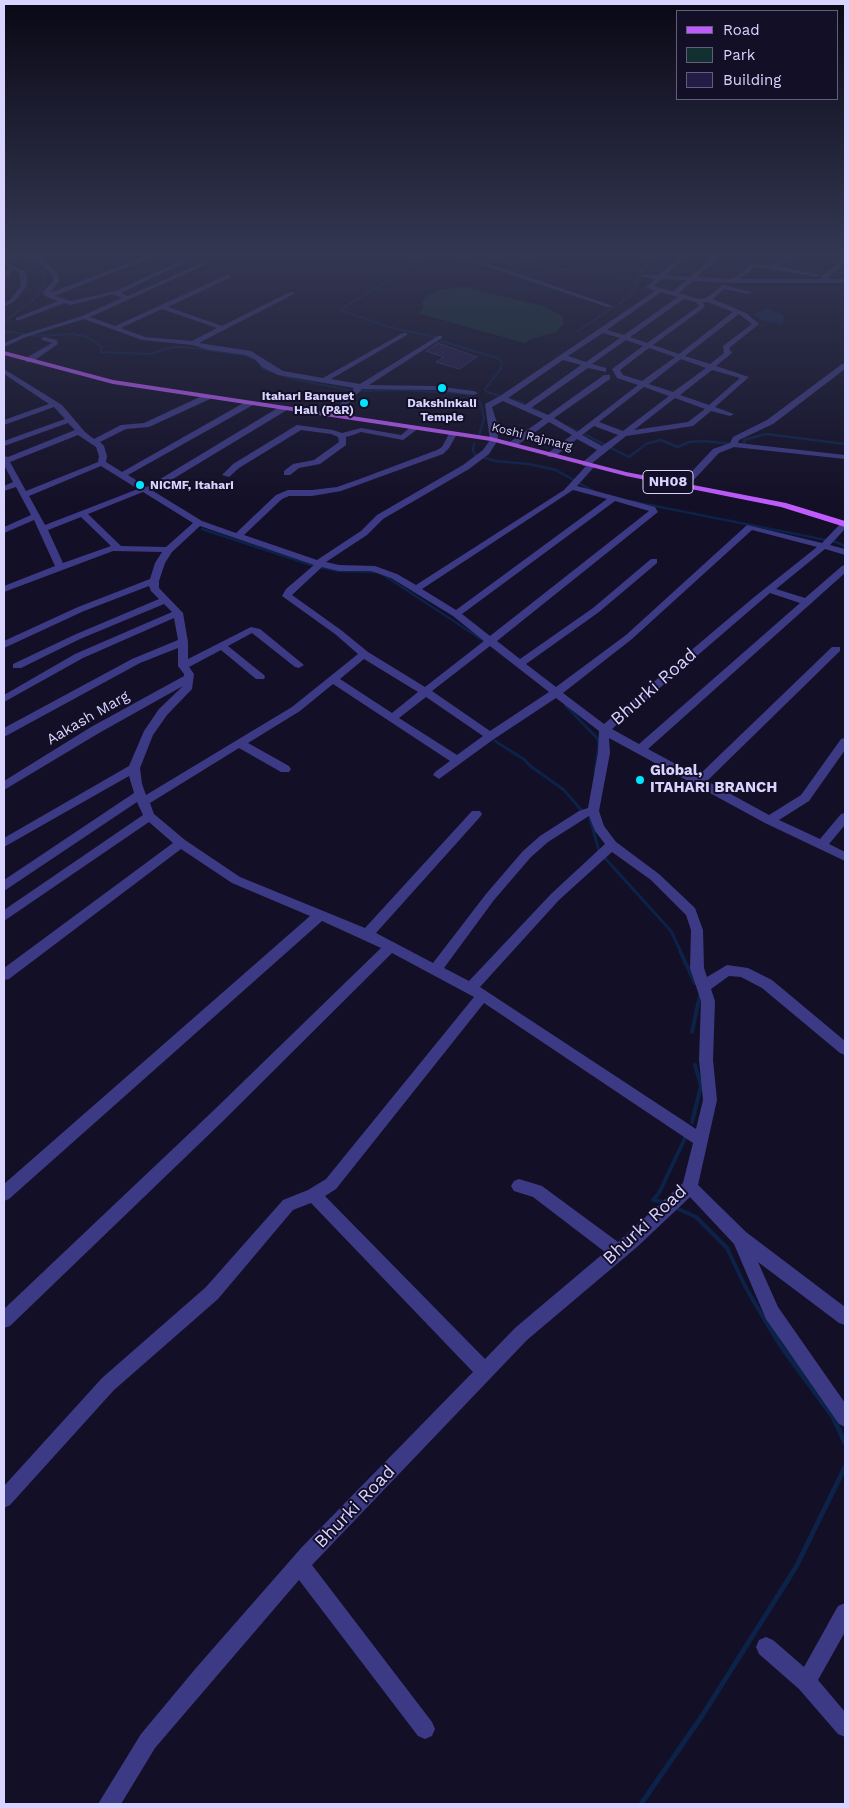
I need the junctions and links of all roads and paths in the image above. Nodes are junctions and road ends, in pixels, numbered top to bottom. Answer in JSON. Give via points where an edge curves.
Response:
{"nodes":[{"id":1,"x":18,"y":339,"type":"edge"},
{"id":2,"x":46,"y":339,"type":"edge"},
{"id":3,"x":148,"y":339,"type":"edge"},
{"id":4,"x":199,"y":339,"type":"edge"},
{"id":5,"x":396,"y":339,"type":"edge"},
{"id":6,"x":436,"y":339,"type":"edge"},
{"id":7,"x":588,"y":339,"type":"edge"},
{"id":8,"x":623,"y":339,"type":"edge"},
{"id":9,"x":629,"y":339,"type":"edge"},
{"id":10,"x":657,"y":339,"type":"edge"},
{"id":11,"x":698,"y":339,"type":"edge"},
{"id":12,"x":735,"y":339,"type":"edge"},
{"id":13,"x":192,"y":343,"type":"junction"},
{"id":14,"x":4,"y":345,"type":"edge"},
{"id":15,"x":649,"y":346,"type":"junction"},
{"id":16,"x":4,"y":353,"type":"edge"},
{"id":17,"x":679,"y":356,"type":"junction"},
{"id":18,"x":562,"y":357,"type":"junction"},
{"id":19,"x":29,"y":360,"type":"junction"},
{"id":20,"x":586,"y":365,"type":"junction"},
{"id":21,"x":711,"y":366,"type":"junction"},
{"id":22,"x":845,"y":366,"type":"edge"},
{"id":23,"x":4,"y":371,"type":"edge"},
{"id":24,"x":605,"y":373,"type":"junction"},
{"id":25,"x":618,"y":373,"type":"junction"},
{"id":26,"x":325,"y":380,"type":"junction"},
{"id":27,"x":643,"y":384,"type":"junction"},
{"id":28,"x":357,"y":390,"type":"junction"},
{"id":29,"x":474,"y":393,"type":"dead end"},
{"id":30,"x":674,"y":395,"type":"junction"},
{"id":31,"x":506,"y":396,"type":"junction"},
{"id":32,"x":207,"y":397,"type":"junction"},
{"id":33,"x":250,"y":403,"type":"junction"},
{"id":34,"x":55,"y":404,"type":"junction"},
{"id":35,"x":529,"y":405,"type":"junction"},
{"id":36,"x":284,"y":408,"type":"junction"},
{"id":37,"x":710,"y":408,"type":"junction"},
{"id":38,"x":730,"y":414,"type":"dead end"},
{"id":39,"x":335,"y":415,"type":"junction"},
{"id":40,"x":550,"y":417,"type":"junction"},
{"id":41,"x":71,"y":420,"type":"junction"},
{"id":42,"x":592,"y":422,"type":"junction"},
{"id":43,"x":4,"y":423,"type":"edge"},
{"id":44,"x":414,"y":428,"type":"junction"},
{"id":45,"x":80,"y":431,"type":"junction"},
{"id":46,"x":578,"y":433,"type":"junction"},
{"id":47,"x":453,"y":434,"type":"junction"},
{"id":48,"x":624,"y":434,"type":"junction"},
{"id":49,"x":342,"y":436,"type":"junction"},
{"id":50,"x":493,"y":439,"type":"junction"},
{"id":51,"x":94,"y":442,"type":"junction"},
{"id":52,"x":4,"y":444,"type":"edge"},
{"id":53,"x":513,"y":444,"type":"junction"},
{"id":54,"x":734,"y":444,"type":"junction"},
{"id":55,"x":605,"y":447,"type":"junction"},
{"id":56,"x":551,"y":454,"type":"junction"},
{"id":57,"x":845,"y":457,"type":"edge"},
{"id":58,"x":5,"y":460,"type":"edge"},
{"id":59,"x":102,"y":463,"type":"junction"},
{"id":60,"x":589,"y":465,"type":"junction"},
{"id":61,"x":287,"y":473,"type":"dead end"},
{"id":62,"x":226,"y":475,"type":"dead end"},
{"id":63,"x":122,"y":476,"type":"junction"},
{"id":64,"x":19,"y":483,"type":"junction"},
{"id":65,"x":575,"y":484,"type":"junction"},
{"id":66,"x":684,"y":485,"type":"junction"},
{"id":67,"x":4,"y":488,"type":"edge"},
{"id":68,"x":146,"y":490,"type":"junction"},
{"id":69,"x":24,"y":495,"type":"junction"},
{"id":70,"x":613,"y":499,"type":"junction"},
{"id":71,"x":84,"y":515,"type":"junction"},
{"id":72,"x":36,"y":516,"type":"junction"},
{"id":73,"x":199,"y":523,"type":"junction"},
{"id":74,"x":845,"y":524,"type":"edge"},
{"id":75,"x":43,"y":529,"type":"junction"},
{"id":76,"x":4,"y":530,"type":"edge"},
{"id":77,"x":237,"y":536,"type":"junction"},
{"id":78,"x":828,"y":542,"type":"junction"},
{"id":79,"x":117,"y":547,"type":"junction"},
{"id":80,"x":168,"y":550,"type":"junction"},
{"id":81,"x":845,"y":552,"type":"edge"},
{"id":82,"x":654,"y":561,"type":"dead end"},
{"id":83,"x":319,"y":564,"type":"junction"},
{"id":84,"x":60,"y":567,"type":"junction"},
{"id":85,"x":845,"y":568,"type":"edge"},
{"id":86,"x":154,"y":581,"type":"junction"},
{"id":87,"x":4,"y":589,"type":"edge"},
{"id":88,"x":416,"y":589,"type":"junction"},
{"id":89,"x":769,"y":590,"type":"junction"},
{"id":90,"x":165,"y":600,"type":"junction"},
{"id":91,"x":807,"y":602,"type":"junction"},
{"id":92,"x":178,"y":613,"type":"junction"},
{"id":93,"x":456,"y":614,"type":"junction"},
{"id":94,"x":491,"y":640,"type":"junction"},
{"id":95,"x":183,"y":642,"type":"junction"},
{"id":96,"x":4,"y":645,"type":"edge"},
{"id":97,"x":221,"y":645,"type":"junction"},
{"id":98,"x":836,"y":648,"type":"dead end"},
{"id":99,"x":364,"y":654,"type":"junction"},
{"id":100,"x":521,"y":663,"type":"junction"},
{"id":101,"x":299,"y":665,"type":"dead end"},
{"id":102,"x":17,"y":666,"type":"dead end"},
{"id":103,"x":183,"y":666,"type":"junction"},
{"id":104,"x":260,"y":677,"type":"dead end"},
{"id":105,"x":189,"y":678,"type":"junction"},
{"id":106,"x":333,"y":679,"type":"junction"},
{"id":107,"x":426,"y":692,"type":"junction"},
{"id":108,"x":556,"y":693,"type":"junction"},
{"id":109,"x":4,"y":699,"type":"edge"},
{"id":110,"x":392,"y":718,"type":"junction"},
{"id":111,"x":604,"y":730,"type":"junction"},
{"id":112,"x":4,"y":733,"type":"edge"},
{"id":113,"x":490,"y":736,"type":"junction"},
{"id":114,"x":845,"y":742,"type":"edge"},
{"id":115,"x":240,"y":744,"type":"junction"},
{"id":116,"x":640,"y":750,"type":"junction"},
{"id":117,"x":456,"y":760,"type":"junction"},
{"id":118,"x":134,"y":768,"type":"junction"},
{"id":119,"x":285,"y":769,"type":"dead end"},
{"id":120,"x":439,"y":775,"type":"dead end"},
{"id":121,"x":698,"y":782,"type":"junction"},
{"id":122,"x":4,"y":786,"type":"edge"},
{"id":123,"x":142,"y":799,"type":"junction"},
{"id":124,"x":593,"y":811,"type":"junction"},
{"id":125,"x":476,"y":814,"type":"dead end"},
{"id":126,"x":149,"y":816,"type":"junction"},
{"id":127,"x":845,"y":817,"type":"edge"},
{"id":128,"x":769,"y":820,"type":"junction"},
{"id":129,"x":4,"y":843,"type":"edge"},
{"id":130,"x":180,"y":843,"type":"junction"},
{"id":131,"x":612,"y":845,"type":"junction"},
{"id":132,"x":821,"y":846,"type":"junction"},
{"id":133,"x":845,"y":857,"type":"edge"},
{"id":134,"x":4,"y":886,"type":"edge"},
{"id":135,"x":320,"y":915,"type":"junction"},
{"id":136,"x":4,"y":916,"type":"edge"},
{"id":137,"x":367,"y":934,"type":"junction"},
{"id":138,"x":390,"y":946,"type":"junction"},
{"id":139,"x":436,"y":969,"type":"junction"},
{"id":140,"x":4,"y":975,"type":"edge"},
{"id":141,"x":704,"y":986,"type":"junction"},
{"id":142,"x":476,"y":992,"type":"junction"},
{"id":143,"x":845,"y":1049,"type":"edge"},
{"id":144,"x":700,"y":1140,"type":"junction"},
{"id":145,"x":519,"y":1186,"type":"dead end"},
{"id":146,"x":685,"y":1191,"type":"junction"},
{"id":147,"x":4,"y":1194,"type":"edge"},
{"id":148,"x":313,"y":1195,"type":"junction"},
{"id":149,"x":740,"y":1238,"type":"junction"},
{"id":150,"x":618,"y":1252,"type":"junction"},
{"id":151,"x":845,"y":1317,"type":"edge"},
{"id":152,"x":4,"y":1320,"type":"edge"},
{"id":153,"x":485,"y":1372,"type":"junction"},
{"id":154,"x":845,"y":1418,"type":"edge"},
{"id":155,"x":4,"y":1499,"type":"edge"},
{"id":156,"x":300,"y":1566,"type":"junction"},
{"id":157,"x":845,"y":1612,"type":"edge"},
{"id":158,"x":766,"y":1647,"type":"dead end"},
{"id":159,"x":806,"y":1682,"type":"junction"},
{"id":160,"x":845,"y":1726,"type":"edge"},
{"id":161,"x":425,"y":1729,"type":"dead end"},
{"id":162,"x":109,"y":1804,"type":"edge"}],
"edges":[{"from":1,"to":14,"type":"street"},
{"from":2,"to":19,"type":"street","via":[[55,341],[55,344]]},
{"from":3,"to":13,"type":"street"},
{"from":4,"to":13,"type":"street"},
{"from":5,"to":26,"type":"street"},
{"from":6,"to":28,"type":"street"},
{"from":7,"to":18,"type":"street"},
{"from":8,"to":20,"type":"street"},
{"from":9,"to":15,"type":"street"},
{"from":10,"to":15,"type":"street"},
{"from":11,"to":17,"type":"street"},
{"from":12,"to":21,"type":"street","via":[[725,347],[728,353]]},
{"from":13,"to":26,"type":"street","via":[[248,353],[281,372]]},
{"from":15,"to":17,"type":"street"},
{"from":15,"to":25,"type":"street"},
{"from":16,"to":19,"type":"main road","name":"Koshi Rajmarg","number":"NH08"},
{"from":17,"to":21,"type":"street"},
{"from":17,"to":27,"type":"street"},
{"from":18,"to":20,"type":"street"},
{"from":18,"to":31,"type":"street"},
{"from":19,"to":32,"type":"main road","name":"Koshi Rajmarg","number":"NH08","via":[[113,382]]},
{"from":20,"to":24,"type":"street"},
{"from":20,"to":35,"type":"street"},
{"from":21,"to":30,"type":"street"},
{"from":21,"to":37,"type":"street","via":[[745,377]]},
{"from":22,"to":54,"type":"street","via":[[770,422],[739,437]]},
{"from":23,"to":34,"type":"street"},
{"from":24,"to":25,"type":"street"},
{"from":24,"to":40,"type":"street"},
{"from":25,"to":27,"type":"street"},
{"from":26,"to":28,"type":"street"},
{"from":27,"to":30,"type":"street"},
{"from":27,"to":42,"type":"street"},
{"from":28,"to":29,"type":"street","via":[[434,388]]},
{"from":28,"to":39,"type":"street"},
{"from":30,"to":37,"type":"street"},
{"from":30,"to":48,"type":"street"},
{"from":31,"to":35,"type":"street"},
{"from":31,"to":50,"type":"street","via":[[488,406]]},
{"from":32,"to":33,"type":"main road","name":"Koshi Rajmarg","number":"NH08"},
{"from":32,"to":51,"type":"street","via":[[146,425],[124,427]]},
{"from":33,"to":36,"type":"main road","name":"Koshi Rajmarg","number":"NH08"},
{"from":33,"to":63,"type":"street"},
{"from":34,"to":41,"type":"street"},
{"from":34,"to":43,"type":"street"},
{"from":35,"to":40,"type":"street"},
{"from":36,"to":39,"type":"main road","name":"Koshi Rajmarg","number":"NH08"},
{"from":36,"to":68,"type":"street"},
{"from":37,"to":38,"type":"street"},
{"from":37,"to":48,"type":"street","via":[[690,424]]},
{"from":39,"to":44,"type":"main road","name":"Koshi Rajmarg","number":"NH08"},
{"from":40,"to":46,"type":"street"},
{"from":40,"to":53,"type":"street"},
{"from":41,"to":45,"type":"street"},
{"from":41,"to":52,"type":"street"},
{"from":42,"to":46,"type":"street"},
{"from":42,"to":48,"type":"street"},
{"from":44,"to":47,"type":"main road","name":"Koshi Rajmarg","number":"NH08"},
{"from":44,"to":49,"type":"street","via":[[405,438],[361,430]]},
{"from":45,"to":51,"type":"street"},
{"from":45,"to":58,"type":"street"},
{"from":46,"to":55,"type":"street"},
{"from":46,"to":56,"type":"street"},
{"from":47,"to":50,"type":"main road","name":"Koshi Rajmarg","number":"NH08"},
{"from":47,"to":77,"type":"street","via":[[440,452],[360,482],[338,489],[288,493],[279,497]]},
{"from":48,"to":55,"type":"street"},
{"from":49,"to":61,"type":"street","via":[[343,443],[317,462],[296,466]]},
{"from":49,"to":62,"type":"street","via":[[300,428]]},
{"from":50,"to":53,"type":"main road","name":"Koshi Rajmarg","number":"NH08"},
{"from":50,"to":83,"type":"street","via":[[476,461],[380,517],[364,533]]},
{"from":51,"to":59,"type":"street","via":[[100,446]]},
{"from":53,"to":56,"type":"main road","name":"Koshi Rajmarg","number":"NH08"},
{"from":54,"to":57,"type":"street"},
{"from":54,"to":66,"type":"street","via":[[716,451]]},
{"from":55,"to":60,"type":"street"},
{"from":56,"to":60,"type":"main road","name":"Koshi Rajmarg","number":"NH08"},
{"from":58,"to":64,"type":"street"},
{"from":59,"to":63,"type":"street"},
{"from":59,"to":69,"type":"street"},
{"from":60,"to":65,"type":"street"},
{"from":60,"to":66,"type":"main road","name":"Koshi Rajmarg","number":"NH08"},
{"from":63,"to":68,"type":"street"},
{"from":64,"to":67,"type":"street"},
{"from":64,"to":69,"type":"street"},
{"from":65,"to":70,"type":"street"},
{"from":65,"to":88,"type":"street"},
{"from":66,"to":74,"type":"main road","name":"Koshi Rajmarg","number":"NH08","via":[[783,505]]},
{"from":68,"to":71,"type":"street"},
{"from":68,"to":73,"type":"street"},
{"from":69,"to":72,"type":"street"},
{"from":70,"to":93,"type":"street"},
{"from":70,"to":94,"type":"street","via":[[654,512]]},
{"from":71,"to":75,"type":"street"},
{"from":71,"to":79,"type":"street"},
{"from":72,"to":75,"type":"street"},
{"from":72,"to":76,"type":"street"},
{"from":73,"to":77,"type":"street"},
{"from":73,"to":80,"type":"street"},
{"from":74,"to":78,"type":"street","name":"Bhurki Road"},
{"from":75,"to":84,"type":"street"},
{"from":77,"to":83,"type":"street"},
{"from":78,"to":81,"type":"street"},
{"from":78,"to":89,"type":"street","name":"Bhurki Road"},
{"from":78,"to":108,"type":"street","via":[[750,527],[629,637]]},
{"from":79,"to":80,"type":"street"},
{"from":79,"to":84,"type":"street"},
{"from":80,"to":86,"type":"street"},
{"from":82,"to":100,"type":"street","via":[[596,610]]},
{"from":83,"to":88,"type":"street","via":[[384,571]]},
{"from":83,"to":99,"type":"street","via":[[287,596]]},
{"from":84,"to":87,"type":"street"},
{"from":85,"to":91,"type":"street"},
{"from":86,"to":90,"type":"street","via":[[154,588]]},
{"from":86,"to":96,"type":"street","via":[[81,609]]},
{"from":88,"to":93,"type":"street"},
{"from":89,"to":91,"type":"street"},
{"from":89,"to":111,"type":"street","name":"Bhurki Road"},
{"from":90,"to":92,"type":"street"},
{"from":90,"to":102,"type":"street"},
{"from":91,"to":116,"type":"street"},
{"from":92,"to":95,"type":"street"},
{"from":92,"to":109,"type":"street","via":[[79,656]]},
{"from":93,"to":94,"type":"street"},
{"from":94,"to":100,"type":"street"},
{"from":94,"to":107,"type":"street"},
{"from":95,"to":103,"type":"street"},
{"from":95,"to":112,"type":"street","via":[[136,661]]},
{"from":97,"to":101,"type":"street","via":[[253,630]]},
{"from":97,"to":103,"type":"street"},
{"from":97,"to":104,"type":"street"},
{"from":98,"to":121,"type":"street"},
{"from":99,"to":106,"type":"street"},
{"from":99,"to":107,"type":"street"},
{"from":100,"to":108,"type":"street"},
{"from":103,"to":105,"type":"street"},
{"from":105,"to":118,"type":"street","via":[[187,689],[163,712],[148,734]]},
{"from":105,"to":122,"type":"street","name":"Aakash Marg"},
{"from":106,"to":110,"type":"street"},
{"from":106,"to":115,"type":"street","via":[[296,709]]},
{"from":107,"to":110,"type":"street"},
{"from":107,"to":113,"type":"street"},
{"from":108,"to":111,"type":"street"},
{"from":108,"to":113,"type":"street"},
{"from":110,"to":117,"type":"street"},
{"from":111,"to":116,"type":"street"},
{"from":111,"to":124,"type":"street","name":"Bhurki Road","via":[[604,753]]},
{"from":113,"to":117,"type":"street"},
{"from":114,"to":128,"type":"street","via":[[805,798]]},
{"from":115,"to":119,"type":"street"},
{"from":115,"to":123,"type":"street"},
{"from":116,"to":121,"type":"street"},
{"from":117,"to":120,"type":"street"},
{"from":118,"to":123,"type":"street"},
{"from":118,"to":129,"type":"street"},
{"from":121,"to":128,"type":"street"},
{"from":123,"to":126,"type":"street"},
{"from":123,"to":134,"type":"street"},
{"from":124,"to":131,"type":"street","name":"Bhurki Road","via":[[599,828]]},
{"from":124,"to":139,"type":"street","via":[[552,834],[527,854]]},
{"from":125,"to":137,"type":"street"},
{"from":126,"to":130,"type":"street"},
{"from":126,"to":136,"type":"street"},
{"from":127,"to":132,"type":"street"},
{"from":128,"to":132,"type":"street"},
{"from":130,"to":135,"type":"street","via":[[236,880]]},
{"from":130,"to":140,"type":"street"},
{"from":131,"to":141,"type":"street","name":"Bhurki Road","via":[[656,877],[691,912],[697,930],[697,968]]},
{"from":131,"to":142,"type":"street","via":[[555,897]]},
{"from":132,"to":133,"type":"street"},
{"from":135,"to":137,"type":"street"},
{"from":135,"to":147,"type":"street"},
{"from":137,"to":138,"type":"street"},
{"from":138,"to":139,"type":"street"},
{"from":138,"to":152,"type":"street"},
{"from":139,"to":142,"type":"street"},
{"from":141,"to":143,"type":"street","via":[[727,970],[743,972],[767,984]]},
{"from":141,"to":144,"type":"street","name":"Bhurki Road","via":[[708,1001],[706,1060],[710,1100]]},
{"from":142,"to":144,"type":"street"},
{"from":142,"to":148,"type":"street","via":[[331,1184]]},
{"from":144,"to":146,"type":"street","name":"Bhurki Road"},
{"from":145,"to":150,"type":"street","via":[[537,1192]]},
{"from":146,"to":149,"type":"street"},
{"from":146,"to":150,"type":"street","name":"Bhurki Road"},
{"from":148,"to":153,"type":"street"},
{"from":148,"to":155,"type":"street","via":[[288,1205],[212,1293],[108,1384]]},
{"from":149,"to":151,"type":"street"},
{"from":149,"to":154,"type":"street","via":[[772,1314]]},
{"from":150,"to":153,"type":"street","name":"Bhurki Road","via":[[521,1334]]},
{"from":153,"to":156,"type":"street","name":"Bhurki Road"},
{"from":156,"to":161,"type":"street"},
{"from":156,"to":162,"type":"street","name":"Bhurki Road","via":[[148,1741]]},
{"from":157,"to":159,"type":"street"},
{"from":158,"to":159,"type":"street"},
{"from":159,"to":160,"type":"street"}]}
